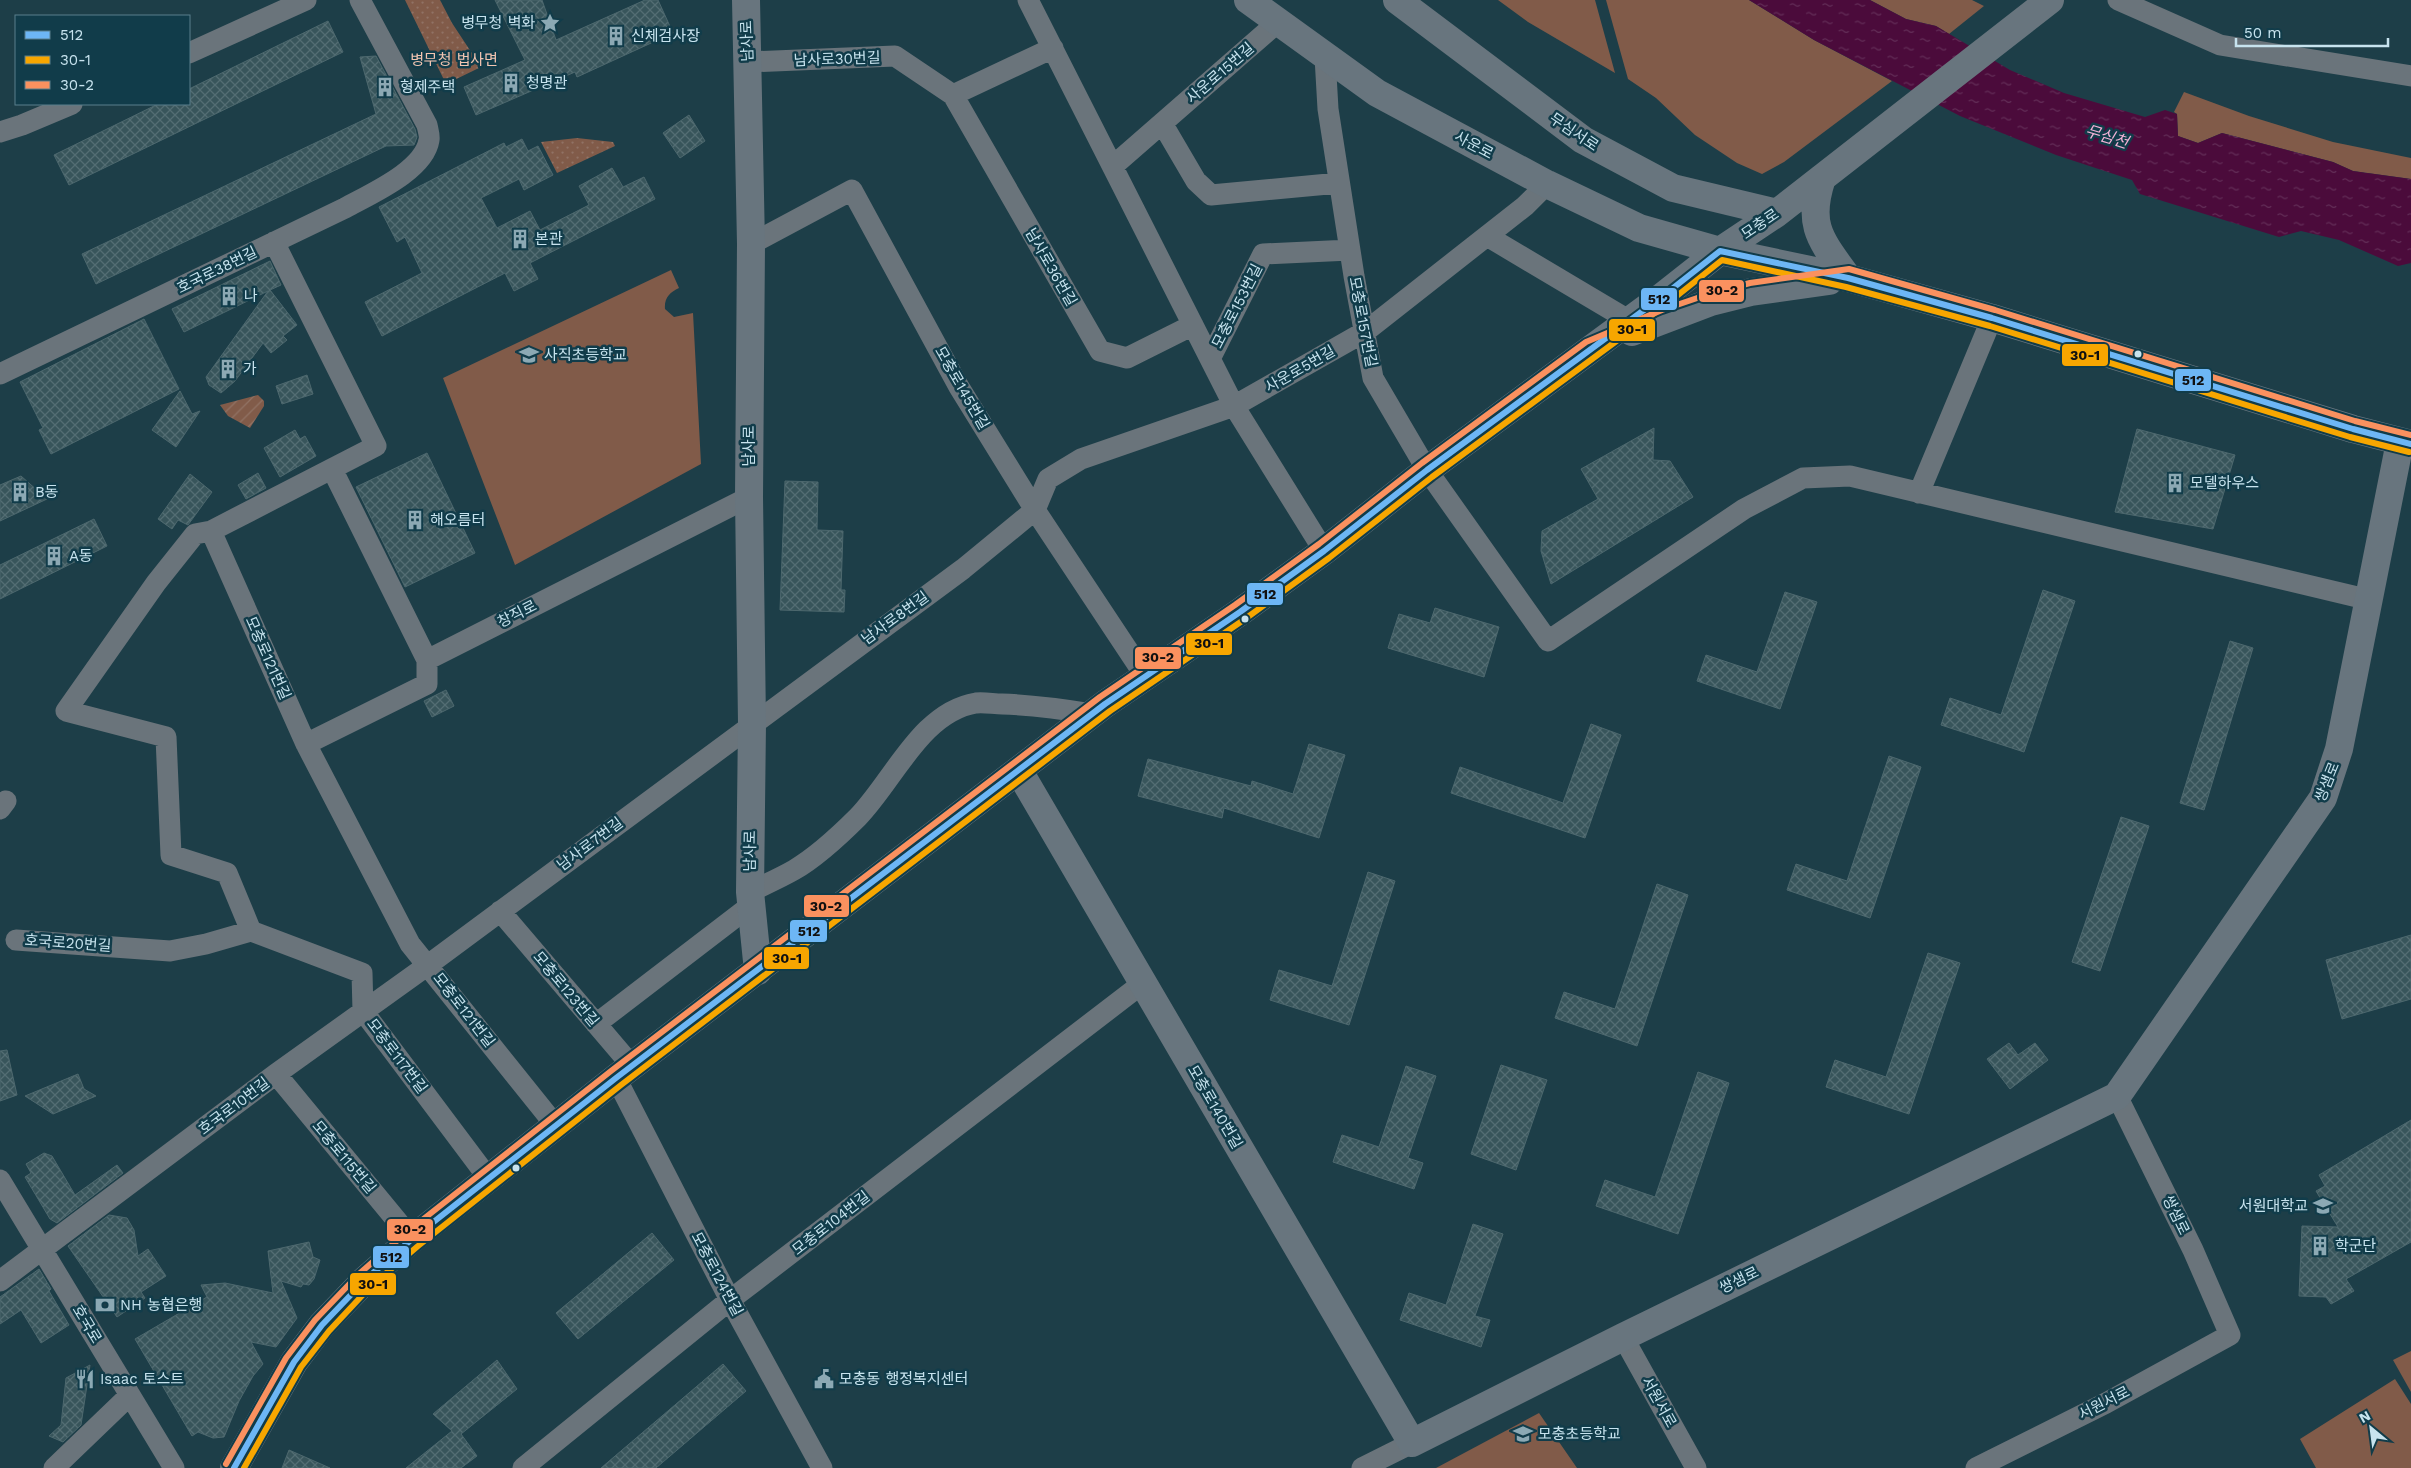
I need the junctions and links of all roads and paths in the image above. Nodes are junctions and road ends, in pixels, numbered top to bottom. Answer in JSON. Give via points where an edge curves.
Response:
{"nodes":[{"id":1,"x":306,"y":0,"type":"edge"},
{"id":2,"x":360,"y":0,"type":"edge"},
{"id":3,"x":746,"y":0,"type":"edge"},
{"id":4,"x":1028,"y":0,"type":"edge"},
{"id":5,"x":1248,"y":0,"type":"edge"},
{"id":6,"x":1397,"y":0,"type":"edge"},
{"id":7,"x":2050,"y":0,"type":"edge"},
{"id":8,"x":2118,"y":0,"type":"edge"},
{"id":9,"x":1278,"y":22,"type":"junction"},
{"id":10,"x":1053,"y":48,"type":"junction"},
{"id":11,"x":190,"y":53,"type":"edge"},
{"id":12,"x":1325,"y":56,"type":"junction"},
{"id":13,"x":748,"y":62,"type":"junction"},
{"id":14,"x":2411,"y":76,"type":"edge"},
{"id":15,"x":953,"y":95,"type":"junction"},
{"id":16,"x":70,"y":105,"type":"edge"},
{"id":17,"x":1162,"y":124,"type":"junction"},
{"id":18,"x":0,"y":132,"type":"edge"},
{"id":19,"x":1113,"y":166,"type":"junction"},
{"id":20,"x":1822,"y":178,"type":"junction"},
{"id":21,"x":1339,"y":183,"type":"junction"},
{"id":22,"x":1547,"y":184,"type":"junction"},
{"id":23,"x":1781,"y":210,"type":"junction"},
{"id":24,"x":1487,"y":236,"type":"junction"},
{"id":25,"x":274,"y":242,"type":"junction"},
{"id":26,"x":751,"y":244,"type":"junction"},
{"id":27,"x":1350,"y":250,"type":"junction"},
{"id":28,"x":1720,"y":251,"type":"junction"},
{"id":29,"x":1848,"y":278,"type":"junction"},
{"id":30,"x":1992,"y":318,"type":"junction"},
{"id":31,"x":1630,"y":320,"type":"junction"},
{"id":32,"x":1193,"y":325,"type":"junction"},
{"id":33,"x":1366,"y":332,"type":"junction"},
{"id":34,"x":1589,"y":350,"type":"junction"},
{"id":35,"x":1210,"y":359,"type":"junction"},
{"id":36,"x":0,"y":374,"type":"edge"},
{"id":37,"x":1234,"y":406,"type":"junction"},
{"id":38,"x":2405,"y":443,"type":"edge"},
{"id":39,"x":332,"y":470,"type":"junction"},
{"id":40,"x":1427,"y":470,"type":"junction"},
{"id":41,"x":1919,"y":493,"type":"junction"},
{"id":42,"x":748,"y":497,"type":"junction"},
{"id":43,"x":1035,"y":510,"type":"junction"},
{"id":44,"x":211,"y":531,"type":"junction"},
{"id":45,"x":1324,"y":551,"type":"junction"},
{"id":46,"x":2370,"y":600,"type":"junction"},
{"id":47,"x":427,"y":660,"type":"junction"},
{"id":48,"x":1144,"y":676,"type":"junction"},
{"id":49,"x":1093,"y":714,"type":"junction"},
{"id":50,"x":752,"y":723,"type":"junction"},
{"id":51,"x":306,"y":744,"type":"junction"},
{"id":52,"x":1019,"y":770,"type":"junction"},
{"id":53,"x":750,"y":899,"type":"junction"},
{"id":54,"x":500,"y":911,"type":"junction"},
{"id":55,"x":251,"y":931,"type":"junction"},
{"id":56,"x":16,"y":940,"type":"dead end"},
{"id":57,"x":428,"y":965,"type":"junction"},
{"id":58,"x":758,"y":971,"type":"junction"},
{"id":59,"x":1143,"y":983,"type":"junction"},
{"id":60,"x":363,"y":1011,"type":"junction"},
{"id":61,"x":596,"y":1024,"type":"junction"},
{"id":62,"x":624,"y":1072,"type":"junction"},
{"id":63,"x":276,"y":1074,"type":"junction"},
{"id":64,"x":2117,"y":1096,"type":"junction"},
{"id":65,"x":556,"y":1126,"type":"junction"},
{"id":66,"x":488,"y":1179,"type":"junction"},
{"id":67,"x":0,"y":1180,"type":"edge"},
{"id":68,"x":412,"y":1239,"type":"junction"},
{"id":69,"x":42,"y":1250,"type":"junction"},
{"id":70,"x":0,"y":1281,"type":"edge"},
{"id":71,"x":730,"y":1300,"type":"junction"},
{"id":72,"x":2230,"y":1335,"type":"joint"},
{"id":73,"x":1623,"y":1337,"type":"junction"},
{"id":74,"x":130,"y":1395,"type":"junction"},
{"id":75,"x":1412,"y":1442,"type":"junction"},
{"id":76,"x":532,"y":1465,"type":"edge"},
{"id":77,"x":54,"y":1468,"type":"edge"},
{"id":78,"x":174,"y":1468,"type":"edge"},
{"id":79,"x":234,"y":1468,"type":"edge"},
{"id":80,"x":822,"y":1468,"type":"edge"},
{"id":81,"x":1362,"y":1468,"type":"edge"},
{"id":82,"x":1696,"y":1468,"type":"edge"},
{"id":83,"x":1976,"y":1468,"type":"edge"}],
"edges":[{"from":1,"to":11,"type":"street"},
{"from":2,"to":25,"type":"street","name":"호국로38번길","via":[[427,125],[430,139],[425,153],[412,167],[387,185]]},
{"from":3,"to":13,"type":"street","name":"남사로"},
{"from":4,"to":10,"type":"street"},
{"from":5,"to":9,"type":"street","name":"사운로"},
{"from":6,"to":23,"type":"street","name":"무심서로","via":[[1583,140],[1673,188]]},
{"from":7,"to":20,"type":"street","name":"모충로"},
{"from":8,"to":14,"type":"street","via":[[2220,46]]},
{"from":9,"to":12,"type":"street","name":"사운로"},
{"from":9,"to":17,"type":"street","name":"사운로15번길"},
{"from":10,"to":15,"type":"street"},
{"from":10,"to":19,"type":"street"},
{"from":12,"to":21,"type":"street","name":"모충로157번길","via":[[1328,109]]},
{"from":12,"to":22,"type":"street","name":"사운로","via":[[1376,93]]},
{"from":13,"to":15,"type":"street","name":"남사로30번길","via":[[895,56]]},
{"from":13,"to":26,"type":"street","name":"남사로"},
{"from":15,"to":32,"type":"street","name":"남사로36번길","via":[[1100,351],[1127,358]]},
{"from":16,"to":18,"type":"street"},
{"from":17,"to":19,"type":"street","name":"사운로15번길"},
{"from":17,"to":21,"type":"street","via":[[1196,182],[1211,195]]},
{"from":19,"to":32,"type":"street"},
{"from":20,"to":23,"type":"street","name":"모충로"},
{"from":20,"to":29,"type":"street","via":[[1815,204],[1818,230]]},
{"from":21,"to":27,"type":"street","name":"모충로157번길"},
{"from":22,"to":24,"type":"street","name":"사운로5번길"},
{"from":22,"to":28,"type":"street","name":"사운로","via":[[1639,228]]},
{"from":23,"to":28,"type":"street","name":"모충로"},
{"from":24,"to":31,"type":"street"},
{"from":24,"to":33,"type":"street","name":"사운로5번길"},
{"from":25,"to":36,"type":"street","name":"호국로38번길"},
{"from":25,"to":39,"type":"street","via":[[376,446]]},
{"from":26,"to":42,"type":"street","name":"남사로"},
{"from":26,"to":43,"type":"street","name":"모충로145번길","via":[[852,190],[959,387]]},
{"from":27,"to":33,"type":"street","name":"모충로157번길"},
{"from":27,"to":35,"type":"street","name":"모충로153번길","via":[[1263,254]]},
{"from":28,"to":29,"type":"street"},
{"from":28,"to":31,"type":"street","name":"모충로"},
{"from":29,"to":30,"type":"street"},
{"from":29,"to":34,"type":"street","via":[[1751,292],[1711,302]]},
{"from":30,"to":38,"type":"street"},
{"from":30,"to":41,"type":"street"},
{"from":31,"to":34,"type":"street","name":"모충로"},
{"from":32,"to":35,"type":"street"},
{"from":33,"to":37,"type":"street","name":"사운로5번길"},
{"from":33,"to":40,"type":"street","name":"모충로157번길","via":[[1373,378]]},
{"from":34,"to":40,"type":"street","name":"모충로"},
{"from":35,"to":37,"type":"street"},
{"from":37,"to":43,"type":"street","name":"사운로5번길","via":[[1081,459],[1048,480]]},
{"from":37,"to":45,"type":"street"},
{"from":38,"to":46,"type":"street","name":"쌍샘로"},
{"from":39,"to":44,"type":"street"},
{"from":39,"to":47,"type":"street"},
{"from":40,"to":41,"type":"street","name":"모충로157번길","via":[[1548,641],[1744,510],[1803,478],[1850,476]]},
{"from":40,"to":45,"type":"street","name":"모충로"},
{"from":41,"to":46,"type":"street"},
{"from":42,"to":47,"type":"street","name":"창직로"},
{"from":42,"to":50,"type":"street","name":"남사로"},
{"from":43,"to":48,"type":"street","name":"모충로145번길"},
{"from":43,"to":50,"type":"street","name":"남사로8번길","via":[[963,569]]},
{"from":44,"to":51,"type":"street","name":"모충로121번길"},
{"from":44,"to":55,"type":"street","via":[[195,534],[66,711],[166,737],[171,855],[227,873]]},
{"from":45,"to":48,"type":"street","name":"모충로"},
{"from":46,"to":64,"type":"street","name":"쌍샘로","via":[[2339,749],[2323,798]]},
{"from":47,"to":51,"type":"street","via":[[426,684]]},
{"from":48,"to":49,"type":"street","name":"모충로"},
{"from":49,"to":52,"type":"street","name":"모충로"},
{"from":49,"to":53,"type":"street","name":"남사로","via":[[1032,705],[976,703],[940,718],[921,736],[875,797],[828,846]]},
{"from":50,"to":53,"type":"street","name":"남사로"},
{"from":50,"to":54,"type":"street","name":"남사로7번길"},
{"from":51,"to":57,"type":"street","name":"모충로121번길","via":[[410,944]]},
{"from":52,"to":58,"type":"street","name":"모충로"},
{"from":52,"to":59,"type":"street","name":"모충로140번길"},
{"from":53,"to":58,"type":"street","name":"남사로"},
{"from":53,"to":61,"type":"street","name":"남사로"},
{"from":54,"to":57,"type":"street","name":"남사로7번길"},
{"from":54,"to":61,"type":"street","name":"모충로123번길"},
{"from":55,"to":56,"type":"street","name":"호국로20번길","via":[[170,951]]},
{"from":55,"to":60,"type":"street","name":"모충로117번길","via":[[362,973]]},
{"from":57,"to":60,"type":"street","name":"호국로10번길"},
{"from":57,"to":65,"type":"street","name":"모충로121번길"},
{"from":58,"to":62,"type":"street","name":"모충로"},
{"from":59,"to":71,"type":"street","name":"모충로104번길"},
{"from":59,"to":75,"type":"street","name":"모충로140번길"},
{"from":60,"to":63,"type":"street","name":"호국로10번길"},
{"from":60,"to":66,"type":"street","name":"모충로117번길"},
{"from":61,"to":62,"type":"street","name":"모충로123번길"},
{"from":62,"to":65,"type":"street","name":"모충로"},
{"from":62,"to":71,"type":"street","name":"모충로124번길"},
{"from":63,"to":68,"type":"street","name":"모충로115번길"},
{"from":63,"to":69,"type":"street","name":"호국로10번길"},
{"from":64,"to":72,"type":"street","name":"쌍샘로","via":[[2193,1250]]},
{"from":64,"to":73,"type":"street","name":"쌍샘로"},
{"from":65,"to":66,"type":"street","name":"모충로"},
{"from":66,"to":68,"type":"street","name":"모충로"},
{"from":67,"to":69,"type":"street","name":"호국로"},
{"from":68,"to":79,"type":"street","name":"모충로","via":[[365,1280],[317,1332],[294,1362]]},
{"from":69,"to":70,"type":"street","name":"호국로10번길"},
{"from":69,"to":74,"type":"street","name":"호국로"},
{"from":71,"to":76,"type":"street","name":"모충로104번길"},
{"from":71,"to":80,"type":"street","name":"모충로124번길"},
{"from":72,"to":83,"type":"street","name":"서원서로","via":[[2106,1403]]},
{"from":73,"to":75,"type":"street","name":"쌍샘로"},
{"from":73,"to":82,"type":"street","name":"서원서로"},
{"from":74,"to":77,"type":"street"},
{"from":74,"to":78,"type":"street","name":"호국로"},
{"from":75,"to":81,"type":"street","name":"쌍샘로"}]}
